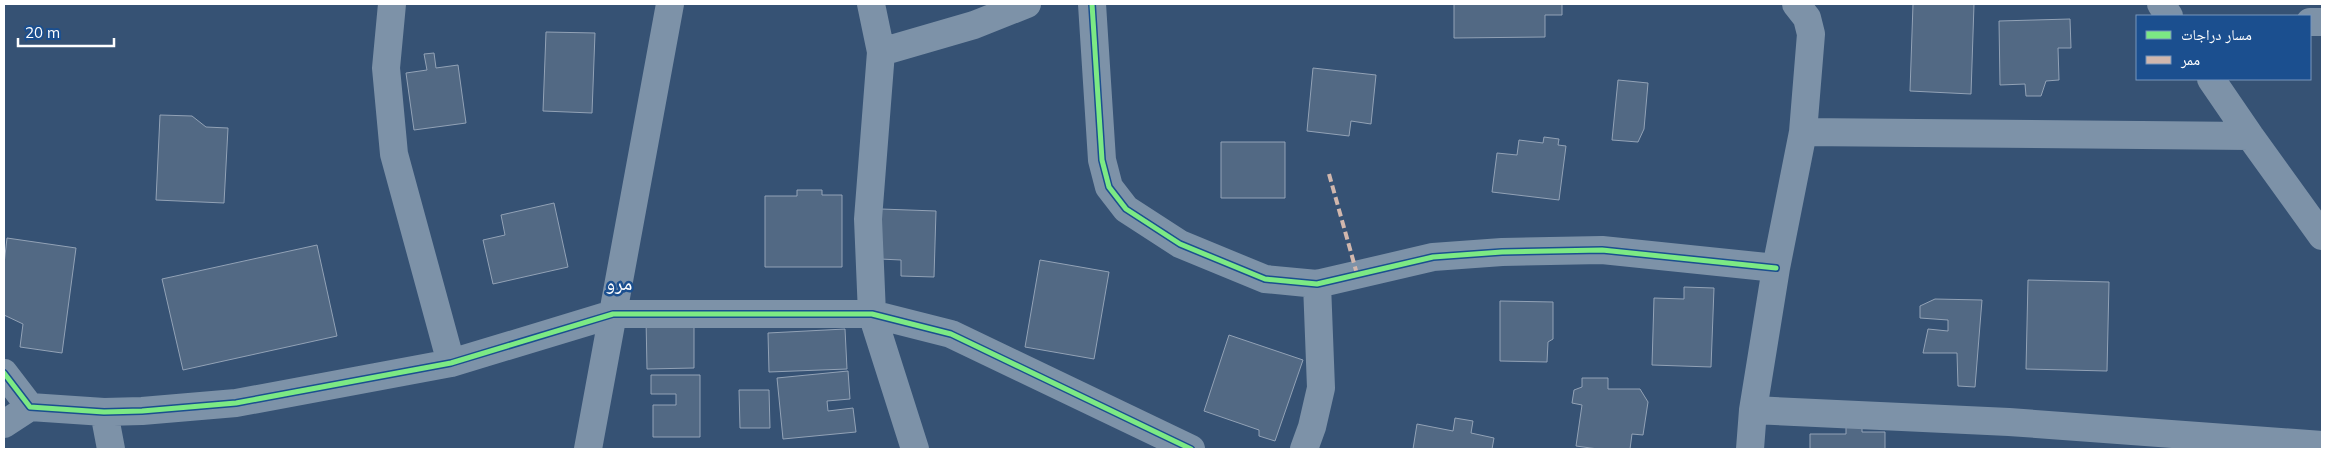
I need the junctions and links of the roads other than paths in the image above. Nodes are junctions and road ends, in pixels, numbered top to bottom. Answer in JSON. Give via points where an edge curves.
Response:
{"nodes":[{"id":1,"x":392,"y":4,"type":"edge"},
{"id":2,"x":670,"y":4,"type":"edge"},
{"id":3,"x":871,"y":4,"type":"edge"},
{"id":4,"x":1027,"y":4,"type":"edge"},
{"id":5,"x":1092,"y":4,"type":"edge"},
{"id":6,"x":1796,"y":4,"type":"edge"},
{"id":7,"x":2161,"y":4,"type":"edge"},
{"id":8,"x":2168,"y":15,"type":"edge"},
{"id":9,"x":881,"y":52,"type":"junction"},
{"id":10,"x":2212,"y":80,"type":"edge"},
{"id":11,"x":1803,"y":132,"type":"junction"},
{"id":12,"x":2250,"y":136,"type":"junction"},
{"id":13,"x":2322,"y":236,"type":"edge"},
{"id":14,"x":1776,"y":268,"type":"junction"},
{"id":15,"x":1317,"y":284,"type":"junction"},
{"id":16,"x":613,"y":314,"type":"junction"},
{"id":17,"x":872,"y":314,"type":"junction"},
{"id":18,"x":451,"y":363,"type":"junction"},
{"id":19,"x":4,"y":373,"type":"edge"},
{"id":20,"x":30,"y":406,"type":"junction"},
{"id":21,"x":1753,"y":410,"type":"junction"},
{"id":22,"x":104,"y":412,"type":"junction"},
{"id":23,"x":4,"y":424,"type":"edge"},
{"id":24,"x":2322,"y":445,"type":"edge"},
{"id":25,"x":111,"y":449,"type":"edge"},
{"id":26,"x":588,"y":449,"type":"edge"},
{"id":27,"x":915,"y":449,"type":"edge"},
{"id":28,"x":1191,"y":449,"type":"edge"},
{"id":29,"x":1304,"y":449,"type":"edge"},
{"id":30,"x":1750,"y":449,"type":"edge"}],
"edges":[{"from":1,"to":18,"type":"street","via":[[386,68],[394,154]]},
{"from":2,"to":16,"type":"street"},
{"from":3,"to":9,"type":"street"},
{"from":4,"to":9,"type":"street","via":[[974,25]]},
{"from":5,"to":15,"type":"street","via":[[1102,160],[1109,187],[1126,209],[1180,244],[1265,279]]},
{"from":6,"to":11,"type":"street","via":[[1806,18],[1811,34]]},
{"from":7,"to":8,"type":"street"},
{"from":9,"to":17,"type":"street","via":[[868,219]]},
{"from":10,"to":12,"type":"street"},
{"from":11,"to":12,"type":"street"},
{"from":11,"to":14,"type":"street"},
{"from":12,"to":13,"type":"street"},
{"from":14,"to":15,"type":"street","via":[[1602,250],[1502,252],[1433,257]]},
{"from":14,"to":21,"type":"street"},
{"from":15,"to":29,"type":"street","via":[[1321,388]]},
{"from":16,"to":17,"type":"street"},
{"from":16,"to":18,"type":"street"},
{"from":16,"to":26,"type":"street"},
{"from":17,"to":27,"type":"street"},
{"from":17,"to":28,"type":"street","via":[[950,334]]},
{"from":18,"to":22,"type":"street","via":[[236,403]]},
{"from":19,"to":20,"type":"street"},
{"from":20,"to":22,"type":"street"},
{"from":20,"to":23,"type":"street"},
{"from":21,"to":24,"type":"street","via":[[2009,422]]},
{"from":21,"to":30,"type":"street"},
{"from":22,"to":25,"type":"street"}]}
